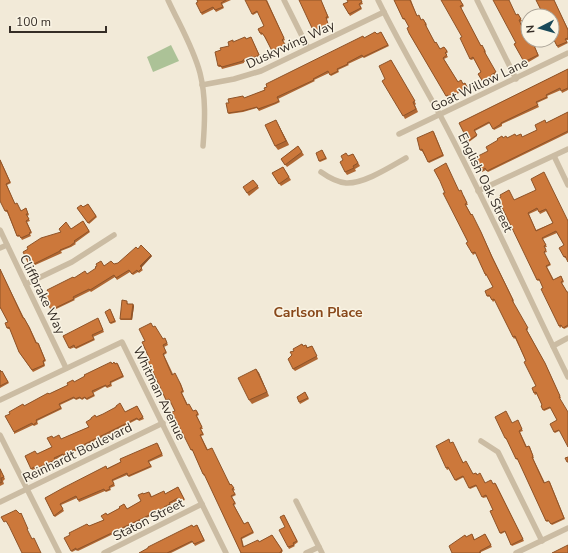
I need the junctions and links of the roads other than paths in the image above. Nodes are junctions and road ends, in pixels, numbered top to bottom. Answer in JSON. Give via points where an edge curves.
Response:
{"nodes":[{"id":1,"x":168,"y":0,"type":"edge"},
{"id":2,"x":284,"y":0,"type":"edge"},
{"id":3,"x":378,"y":0,"type":"edge"},
{"id":4,"x":477,"y":0,"type":"edge"},
{"id":5,"x":384,"y":12,"type":"junction"},
{"id":6,"x":308,"y":48,"type":"junction"},
{"id":7,"x":568,"y":53,"type":"edge"},
{"id":8,"x":516,"y":79,"type":"junction"},
{"id":9,"x":202,"y":85,"type":"junction"},
{"id":10,"x":440,"y":115,"type":"junction"},
{"id":11,"x":399,"y":134,"type":"dead end"},
{"id":12,"x":203,"y":146,"type":"dead end"},
{"id":13,"x":568,"y":149,"type":"edge"},
{"id":14,"x":554,"y":156,"type":"junction"},
{"id":15,"x":406,"y":158,"type":"dead end"},
{"id":16,"x":320,"y":172,"type":"dead end"},
{"id":17,"x":568,"y":185,"type":"edge"},
{"id":18,"x":478,"y":191,"type":"junction"},
{"id":19,"x":0,"y":230,"type":"edge"},
{"id":20,"x":114,"y":235,"type":"dead end"},
{"id":21,"x":7,"y":245,"type":"junction"},
{"id":22,"x":0,"y":248,"type":"edge"},
{"id":23,"x":26,"y":284,"type":"junction"},
{"id":24,"x":568,"y":338,"type":"edge"},
{"id":25,"x":553,"y":346,"type":"junction"},
{"id":26,"x":66,"y":368,"type":"junction"},
{"id":27,"x":568,"y":377,"type":"edge"},
{"id":28,"x":0,"y":400,"type":"edge"},
{"id":29,"x":163,"y":423,"type":"junction"},
{"id":30,"x":0,"y":435,"type":"edge"},
{"id":31,"x":481,"y":441,"type":"dead end"},
{"id":32,"x":27,"y":489,"type":"junction"},
{"id":33,"x":296,"y":501,"type":"dead end"},
{"id":34,"x":0,"y":502,"type":"edge"},
{"id":35,"x":202,"y":504,"type":"junction"},
{"id":36,"x":568,"y":528,"type":"edge"},
{"id":37,"x":542,"y":541,"type":"junction"},
{"id":38,"x":319,"y":547,"type":"junction"},
{"id":39,"x":59,"y":553,"type":"edge"},
{"id":40,"x":104,"y":553,"type":"edge"},
{"id":41,"x":226,"y":553,"type":"edge"},
{"id":42,"x":306,"y":553,"type":"edge"},
{"id":43,"x":322,"y":553,"type":"edge"},
{"id":44,"x":516,"y":553,"type":"edge"}],
"edges":[{"from":1,"to":9,"type":"street","via":[[193,53]]},
{"from":2,"to":6,"type":"street"},
{"from":3,"to":5,"type":"street","name":"English Oak Street"},
{"from":4,"to":8,"type":"street"},
{"from":5,"to":6,"type":"street","name":"Duskywing Way"},
{"from":5,"to":10,"type":"street","name":"English Oak Street"},
{"from":6,"to":9,"type":"street","name":"Duskywing Way","via":[[255,73]]},
{"from":7,"to":8,"type":"street","name":"Goat Willow Lane"},
{"from":8,"to":10,"type":"street","name":"Goat Willow Lane"},
{"from":9,"to":12,"type":"street","via":[[205,110]]},
{"from":10,"to":11,"type":"street","name":"Goat Willow Lane"},
{"from":10,"to":18,"type":"street","name":"English Oak Street"},
{"from":13,"to":14,"type":"street"},
{"from":14,"to":17,"type":"street"},
{"from":14,"to":18,"type":"street"},
{"from":15,"to":16,"type":"street","via":[[356,182],[345,183]]},
{"from":18,"to":25,"type":"street","name":"English Oak Street"},
{"from":19,"to":21,"type":"street","name":"Cliffbrake Way"},
{"from":20,"to":23,"type":"street","via":[[72,262]]},
{"from":21,"to":22,"type":"street"},
{"from":21,"to":23,"type":"street","name":"Cliffbrake Way"},
{"from":23,"to":26,"type":"street","name":"Cliffbrake Way"},
{"from":24,"to":25,"type":"street"},
{"from":25,"to":27,"type":"street","name":"English Oak Street"},
{"from":26,"to":28,"type":"street","name":"Whitman Avenue"},
{"from":26,"to":29,"type":"street","name":"Whitman Avenue","via":[[122,342]]},
{"from":29,"to":32,"type":"street","name":"Reinhardt Boulevard"},
{"from":29,"to":35,"type":"street","name":"Whitman Avenue"},
{"from":30,"to":32,"type":"street"},
{"from":31,"to":37,"type":"street","via":[[498,452]]},
{"from":32,"to":34,"type":"street","name":"Reinhardt Boulevard"},
{"from":32,"to":39,"type":"street"},
{"from":33,"to":38,"type":"street"},
{"from":35,"to":40,"type":"street","name":"Staton Street"},
{"from":35,"to":41,"type":"street","name":"Whitman Avenue"},
{"from":36,"to":37,"type":"street"},
{"from":37,"to":44,"type":"street"},
{"from":38,"to":42,"type":"street"},
{"from":38,"to":43,"type":"street"}]}
